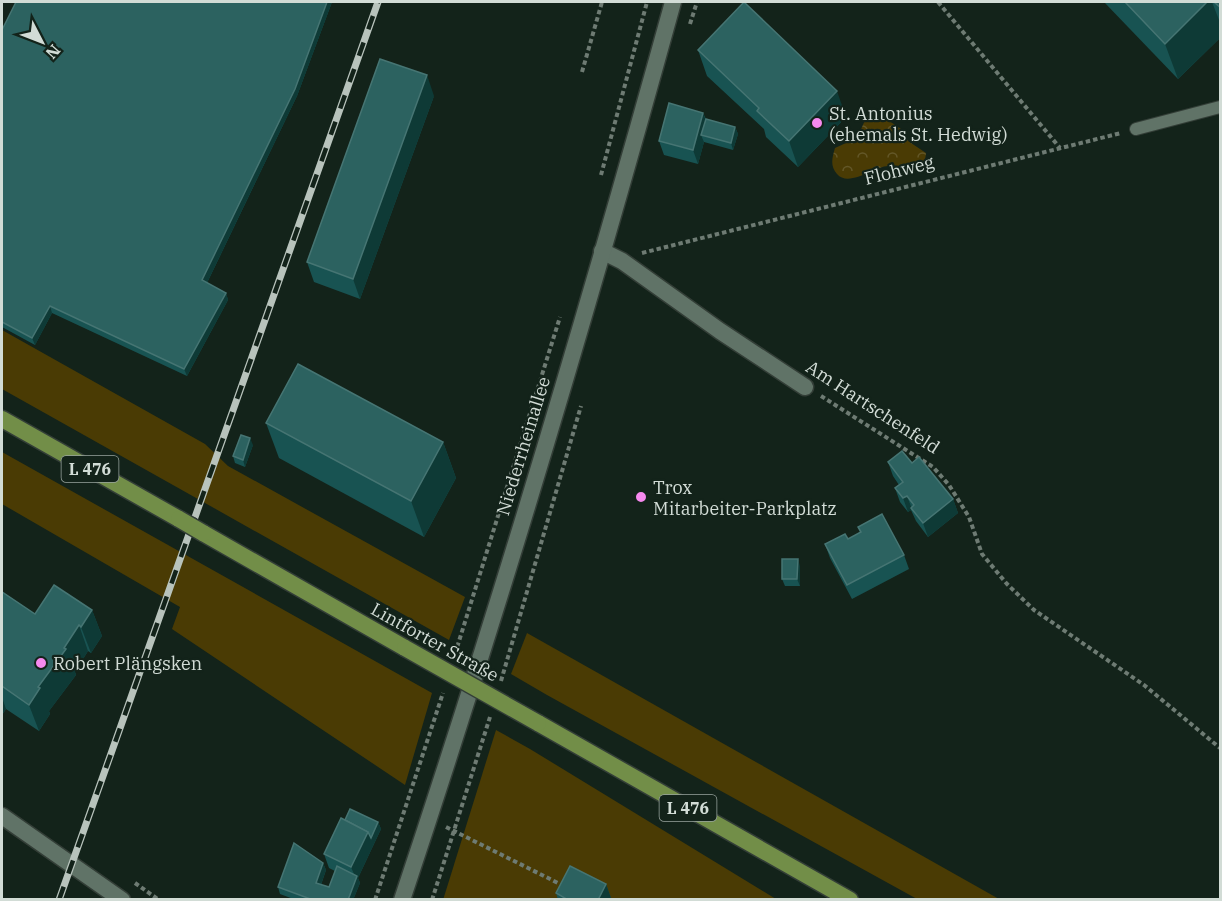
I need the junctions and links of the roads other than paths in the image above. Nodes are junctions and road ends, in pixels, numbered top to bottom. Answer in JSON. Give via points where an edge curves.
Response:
{"nodes":[{"id":1,"x":673,"y":2,"type":"edge"},
{"id":2,"x":1221,"y":107,"type":"edge"},
{"id":3,"x":1136,"y":129,"type":"road end"},
{"id":4,"x":602,"y":251,"type":"junction"},
{"id":5,"x":805,"y":387,"type":"road end"},
{"id":6,"x":2,"y":419,"type":"edge"},
{"id":7,"x":2,"y":816,"type":"edge"},
{"id":8,"x":843,"y":897,"type":"edge"},
{"id":9,"x":122,"y":900,"type":"edge"},
{"id":10,"x":402,"y":900,"type":"edge"}],
"edges":[{"from":1,"to":4,"type":"main road","name":"Niederrheinallee"},
{"from":2,"to":3,"type":"lane"},
{"from":4,"to":5,"type":"main road","name":"Am Hartschenfeld"},
{"from":4,"to":10,"type":"main road","name":"Niederrheinallee"},
{"from":6,"to":8,"type":"main road","name":"Lintforter Straße","number":"L 476","bridge":true},
{"from":7,"to":9,"type":"main road"}]}
